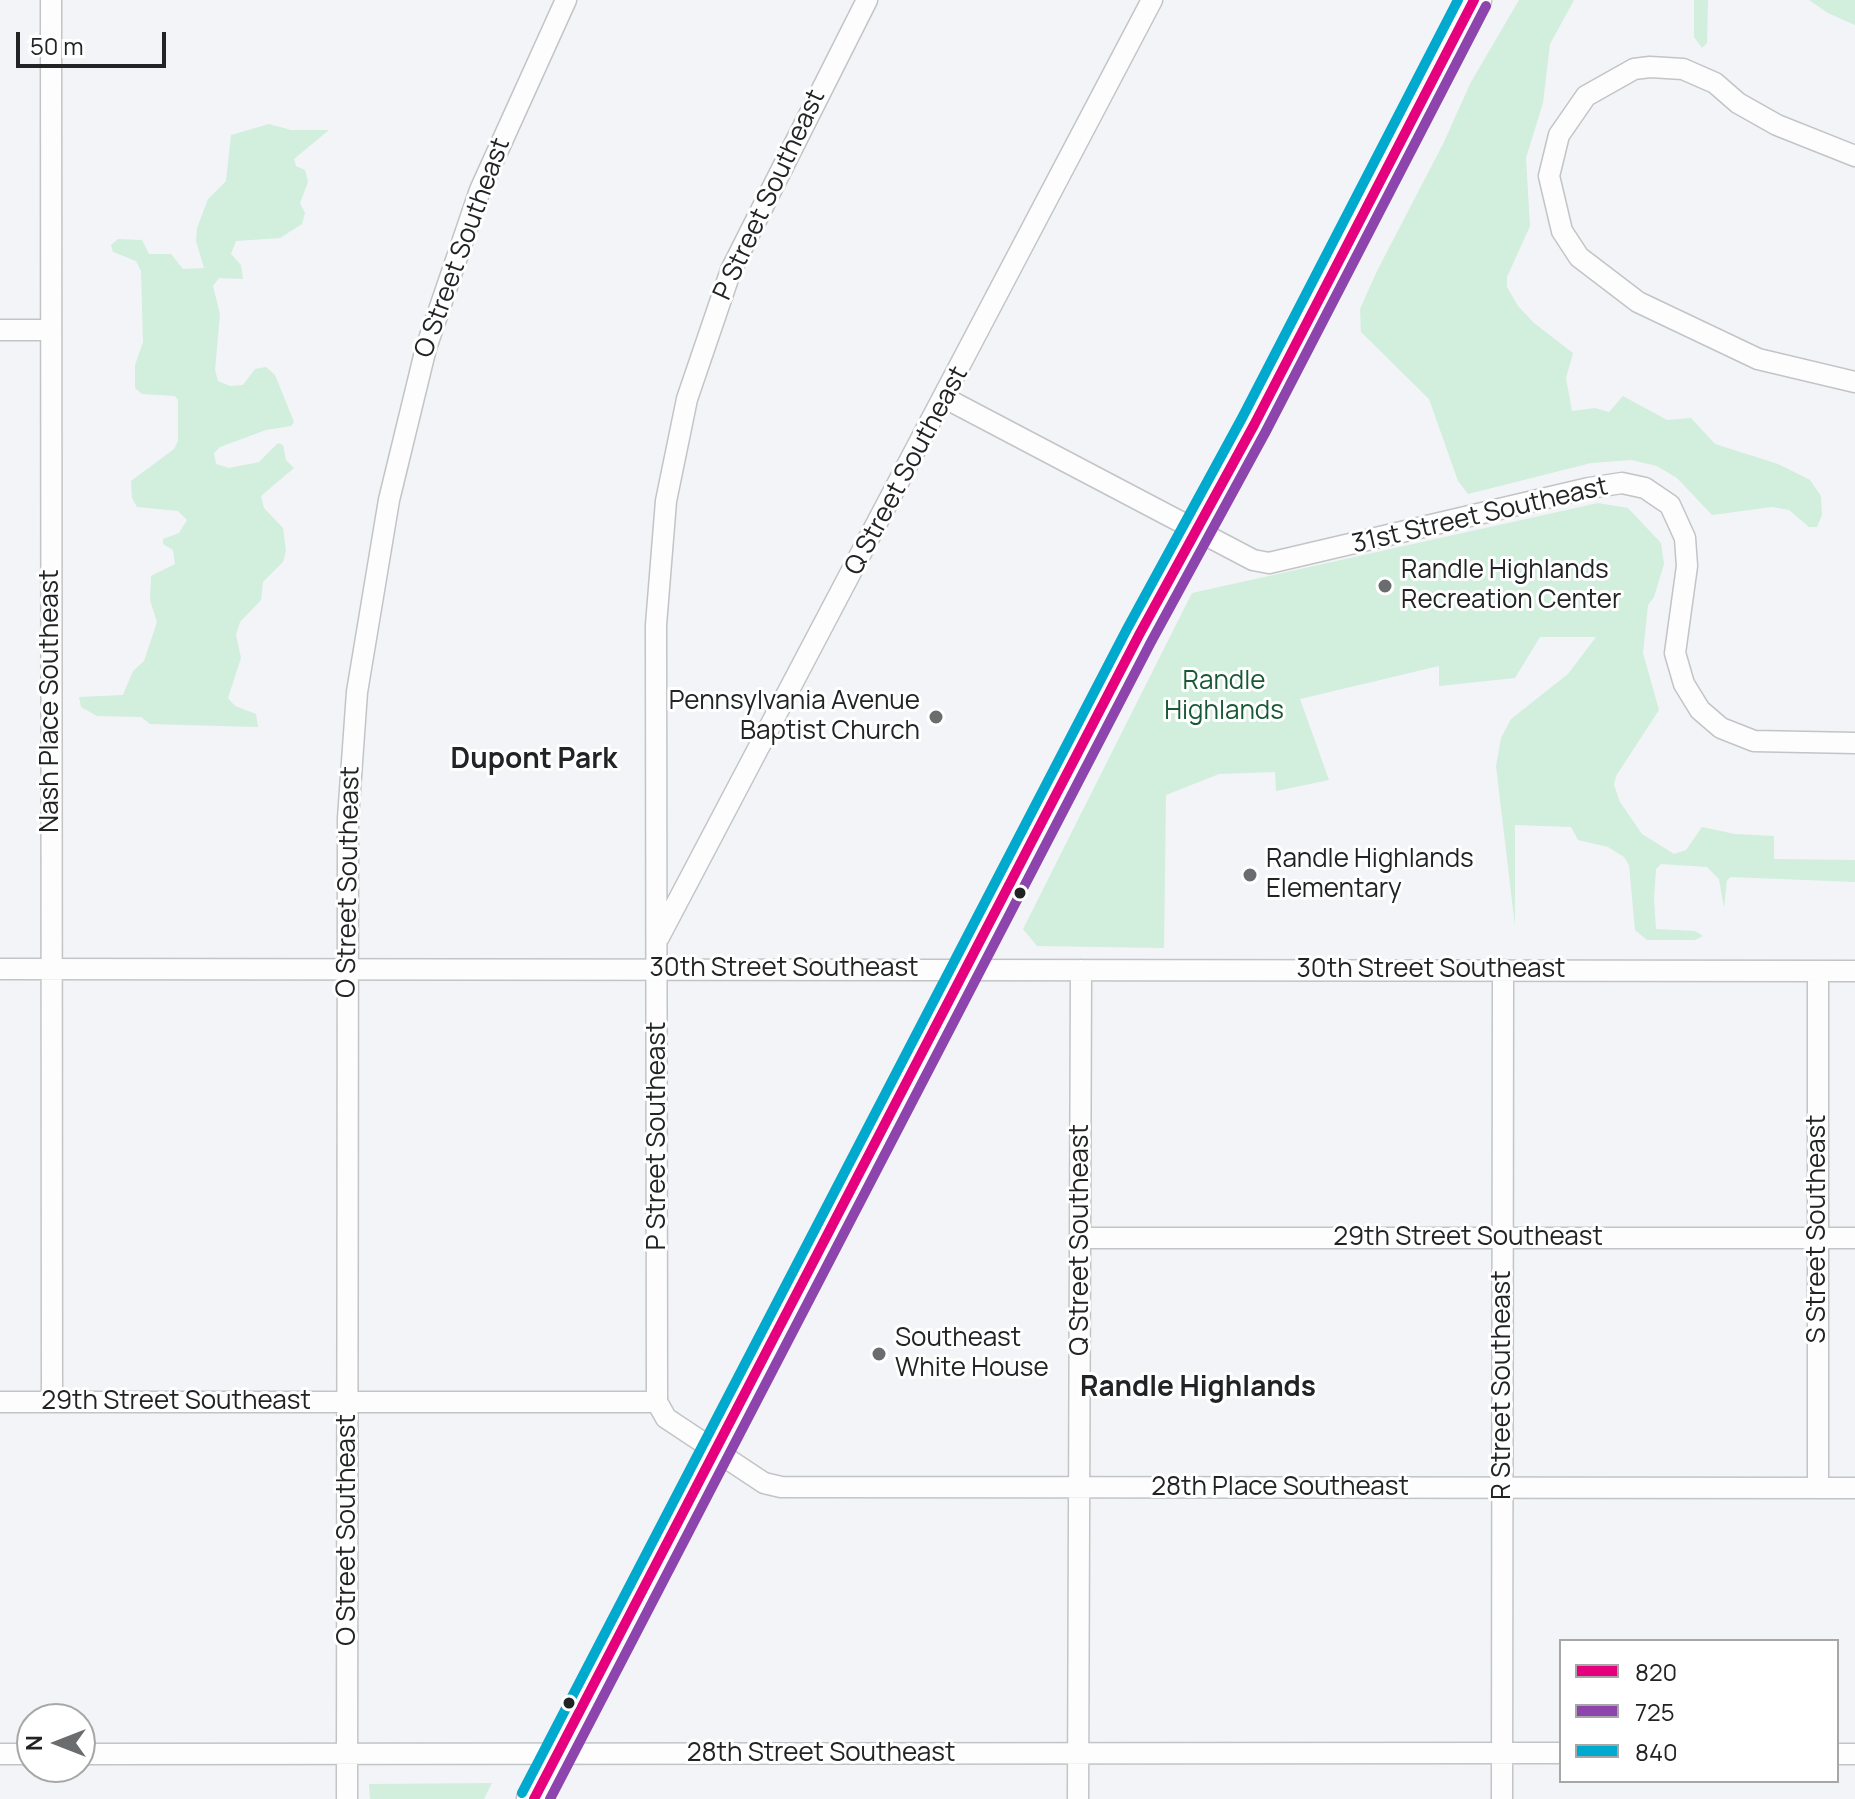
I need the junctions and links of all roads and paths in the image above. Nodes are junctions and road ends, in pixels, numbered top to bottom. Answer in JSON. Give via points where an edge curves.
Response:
{"nodes":[{"id":1,"x":51,"y":0,"type":"edge"},
{"id":2,"x":566,"y":0,"type":"edge"},
{"id":3,"x":867,"y":0,"type":"edge"},
{"id":4,"x":1152,"y":0,"type":"edge"},
{"id":5,"x":1474,"y":0,"type":"edge"},
{"id":6,"x":1855,"y":156,"type":"edge"},
{"id":7,"x":0,"y":330,"type":"edge"},
{"id":8,"x":51,"y":330,"type":"junction"},
{"id":9,"x":1855,"y":382,"type":"edge"},
{"id":10,"x":945,"y":398,"type":"junction"},
{"id":11,"x":1196,"y":529,"type":"junction"},
{"id":12,"x":1854,"y":738,"type":"edge"},
{"id":13,"x":657,"y":940,"type":"junction"},
{"id":14,"x":0,"y":969,"type":"edge"},
{"id":15,"x":51,"y":969,"type":"junction"},
{"id":16,"x":347,"y":969,"type":"junction"},
{"id":17,"x":657,"y":969,"type":"junction"},
{"id":18,"x":966,"y":970,"type":"junction"},
{"id":19,"x":1081,"y":970,"type":"junction"},
{"id":20,"x":1503,"y":970,"type":"junction"},
{"id":21,"x":1818,"y":971,"type":"junction"},
{"id":22,"x":1855,"y":971,"type":"edge"},
{"id":23,"x":1503,"y":1237,"type":"junction"},
{"id":24,"x":1081,"y":1238,"type":"junction"},
{"id":25,"x":1818,"y":1238,"type":"junction"},
{"id":26,"x":1855,"y":1238,"type":"edge"},
{"id":27,"x":0,"y":1402,"type":"edge"},
{"id":28,"x":52,"y":1402,"type":"junction"},
{"id":29,"x":348,"y":1402,"type":"junction"},
{"id":30,"x":657,"y":1402,"type":"junction"},
{"id":31,"x":728,"y":1460,"type":"junction"},
{"id":32,"x":1080,"y":1488,"type":"junction"},
{"id":33,"x":1503,"y":1488,"type":"junction"},
{"id":34,"x":1818,"y":1488,"type":"junction"},
{"id":35,"x":1855,"y":1488,"type":"edge"},
{"id":36,"x":1502,"y":1752,"type":"junction"},
{"id":37,"x":1078,"y":1753,"type":"junction"},
{"id":38,"x":1559,"y":1753,"type":"edge"},
{"id":39,"x":96,"y":1754,"type":"edge"},
{"id":40,"x":347,"y":1755,"type":"junction"},
{"id":41,"x":557,"y":1755,"type":"junction"},
{"id":42,"x":347,"y":1799,"type":"edge"},
{"id":43,"x":534,"y":1799,"type":"edge"},
{"id":44,"x":1078,"y":1799,"type":"edge"},
{"id":45,"x":1502,"y":1799,"type":"edge"}],
"edges":[{"from":1,"to":8,"type":"street","name":"Nash Place Southeast"},
{"from":2,"to":16,"type":"street","name":"O Street Southeast","via":[[505,129],[462,239],[400,449],[357,692],[348,818]]},
{"from":3,"to":13,"type":"street","name":"P Street Southeast","via":[[736,258],[680,427],[657,594]]},
{"from":4,"to":10,"type":"street","name":"Q Street Southeast"},
{"from":5,"to":11,"type":"highway"},
{"from":6,"to":9,"type":"street","via":[[1777,125],[1715,83],[1683,69],[1650,67],[1634,69],[1586,96],[1559,135],[1549,176],[1562,231],[1579,257],[1638,302],[1758,359]]},
{"from":7,"to":8,"type":"street"},
{"from":8,"to":15,"type":"street","name":"Nash Place Southeast"},
{"from":10,"to":11,"type":"street","name":"31st Street Southeast"},
{"from":10,"to":13,"type":"street","name":"Q Street Southeast"},
{"from":11,"to":12,"type":"street","name":"31st Street Southeast","via":[[1253,560],[1278,562],[1589,488],[1622,483],[1645,488],[1670,505],[1685,538],[1687,566],[1675,653],[1684,684],[1700,710],[1721,728],[1754,741]]},
{"from":11,"to":18,"type":"highway"},
{"from":13,"to":17,"type":"street","name":"P Street Southeast"},
{"from":14,"to":15,"type":"street","name":"30th Street Southeast"},
{"from":15,"to":16,"type":"street","name":"30th Street Southeast"},
{"from":15,"to":28,"type":"street","name":"Nash Place Southeast"},
{"from":16,"to":17,"type":"street","name":"30th Street Southeast"},
{"from":16,"to":29,"type":"street","name":"O Street Southeast"},
{"from":17,"to":18,"type":"street","name":"30th Street Southeast"},
{"from":17,"to":30,"type":"street","name":"P Street Southeast"},
{"from":18,"to":19,"type":"street","name":"30th Street Southeast"},
{"from":18,"to":31,"type":"highway"},
{"from":19,"to":20,"type":"street","name":"30th Street Southeast"},
{"from":19,"to":24,"type":"street","name":"Q Street Southeast"},
{"from":20,"to":21,"type":"street","name":"30th Street Southeast"},
{"from":20,"to":23,"type":"street","name":"R Street Southeast"},
{"from":21,"to":22,"type":"street","name":"30th Street Southeast"},
{"from":21,"to":25,"type":"street","name":"S Street Southeast"},
{"from":23,"to":24,"type":"street","name":"29th Street Southeast"},
{"from":23,"to":25,"type":"street","name":"29th Street Southeast"},
{"from":23,"to":33,"type":"street","name":"R Street Southeast"},
{"from":24,"to":32,"type":"street","name":"Q Street Southeast"},
{"from":25,"to":26,"type":"street","name":"29th Street Southeast"},
{"from":25,"to":34,"type":"street","name":"S Street Southeast"},
{"from":27,"to":28,"type":"street","name":"29th Street Southeast"},
{"from":28,"to":29,"type":"street","name":"29th Street Southeast"},
{"from":29,"to":30,"type":"street","name":"29th Street Southeast"},
{"from":29,"to":40,"type":"street","name":"O Street Southeast"},
{"from":30,"to":31,"type":"street","via":[[666,1418]]},
{"from":31,"to":32,"type":"street","name":"28th Place Southeast","via":[[764,1483],[781,1487]]},
{"from":31,"to":41,"type":"highway"},
{"from":32,"to":33,"type":"street","name":"28th Place Southeast"},
{"from":32,"to":37,"type":"street","name":"Q Street Southeast"},
{"from":33,"to":34,"type":"street","name":"28th Place Southeast"},
{"from":33,"to":36,"type":"street","name":"R Street Southeast"},
{"from":34,"to":35,"type":"street","name":"28th Place Southeast"},
{"from":36,"to":37,"type":"street","name":"28th Street Southeast"},
{"from":36,"to":38,"type":"street","name":"28th Street Southeast"},
{"from":36,"to":45,"type":"street","name":"R Street Southeast"},
{"from":37,"to":41,"type":"street","name":"28th Street Southeast"},
{"from":37,"to":44,"type":"street","name":"Q Street Southeast"},
{"from":39,"to":40,"type":"street","name":"28th Street Southeast"},
{"from":40,"to":41,"type":"street","name":"28th Street Southeast"},
{"from":40,"to":42,"type":"street","name":"O Street Southeast"},
{"from":41,"to":43,"type":"highway"}]}
